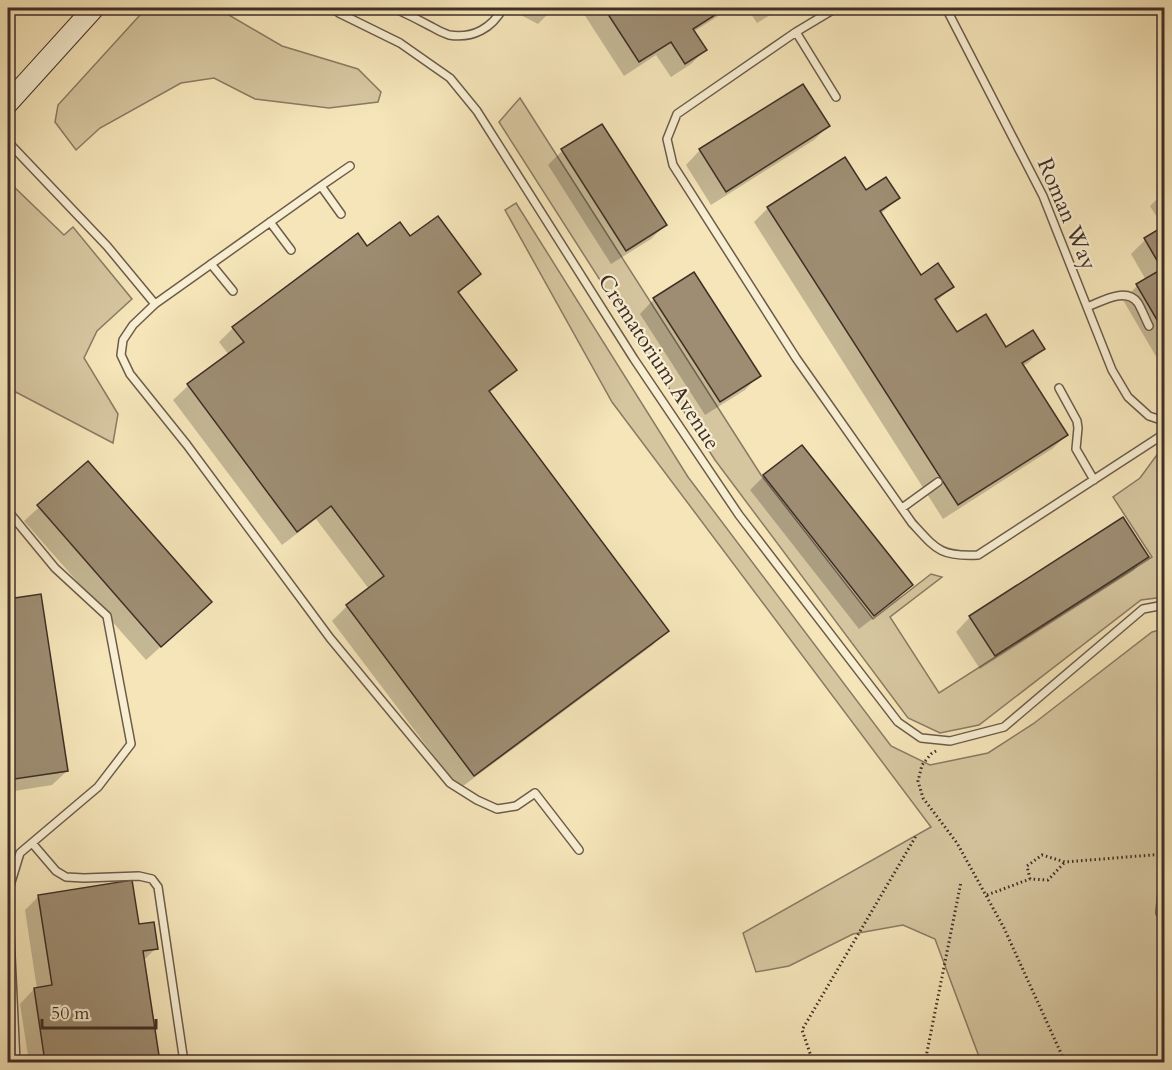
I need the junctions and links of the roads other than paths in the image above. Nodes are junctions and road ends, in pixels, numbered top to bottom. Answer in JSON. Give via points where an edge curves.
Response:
{"nodes":[{"id":1,"x":94,"y":8,"type":"edge"},
{"id":2,"x":332,"y":8,"type":"edge"},
{"id":3,"x":394,"y":8,"type":"edge"},
{"id":4,"x":503,"y":8,"type":"edge"},
{"id":5,"x":836,"y":8,"type":"edge"},
{"id":6,"x":946,"y":8,"type":"edge"},
{"id":7,"x":796,"y":32,"type":"junction"},
{"id":8,"x":836,"y":98,"type":"dead end"},
{"id":9,"x":8,"y":103,"type":"edge"},
{"id":10,"x":8,"y":142,"type":"edge"},
{"id":11,"x":350,"y":166,"type":"dead end"},
{"id":12,"x":321,"y":186,"type":"junction"},
{"id":13,"x":341,"y":214,"type":"dead end"},
{"id":14,"x":270,"y":222,"type":"junction"},
{"id":15,"x":291,"y":250,"type":"dead end"},
{"id":16,"x":211,"y":264,"type":"junction"},
{"id":17,"x":233,"y":291,"type":"dead end"},
{"id":18,"x":155,"y":304,"type":"junction"},
{"id":19,"x":1087,"y":307,"type":"junction"},
{"id":20,"x":1149,"y":326,"type":"dead end"},
{"id":21,"x":1059,"y":388,"type":"dead end"},
{"id":22,"x":1164,"y":420,"type":"edge"},
{"id":23,"x":1164,"y":434,"type":"edge"},
{"id":24,"x":1094,"y":480,"type":"junction"},
{"id":25,"x":938,"y":482,"type":"dead end"},
{"id":26,"x":902,"y":508,"type":"junction"},
{"id":27,"x":8,"y":511,"type":"edge"},
{"id":28,"x":1164,"y":605,"type":"edge"},
{"id":29,"x":32,"y":843,"type":"junction"},
{"id":30,"x":579,"y":850,"type":"dead end"},
{"id":31,"x":1164,"y":873,"type":"edge"},
{"id":32,"x":1164,"y":917,"type":"edge"},
{"id":33,"x":16,"y":1062,"type":"edge"},
{"id":34,"x":184,"y":1062,"type":"edge"}],
"edges":[{"from":1,"to":9,"type":"main road"},
{"from":2,"to":28,"type":"lane","name":"Crematorium Avenue","via":[[400,43],[450,78],[477,111],[634,359],[739,515],[898,722],[921,738],[950,741],[1004,727],[1143,609]]},
{"from":3,"to":4,"type":"lane","via":[[447,34],[463,36],[484,29],[498,18]]},
{"from":5,"to":7,"type":"lane"},
{"from":6,"to":19,"type":"lane","name":"Roman Way","via":[[1043,196]]},
{"from":7,"to":8,"type":"lane"},
{"from":7,"to":26,"type":"lane","via":[[677,114],[667,139],[673,165],[796,358]]},
{"from":10,"to":18,"type":"lane","via":[[107,246]]},
{"from":11,"to":12,"type":"lane"},
{"from":12,"to":13,"type":"lane"},
{"from":12,"to":14,"type":"lane"},
{"from":14,"to":15,"type":"lane"},
{"from":14,"to":16,"type":"lane"},
{"from":16,"to":17,"type":"lane"},
{"from":16,"to":18,"type":"lane"},
{"from":18,"to":30,"type":"lane","via":[[123,340],[121,355],[130,374],[330,638],[450,783],[497,809],[516,806],[535,794]]},
{"from":19,"to":20,"type":"lane","via":[[1127,295],[1138,303]]},
{"from":19,"to":22,"type":"lane","name":"Roman Way","via":[[1112,370],[1128,397],[1149,416]]},
{"from":21,"to":24,"type":"lane","via":[[1077,422],[1076,449]]},
{"from":23,"to":24,"type":"lane"},
{"from":24,"to":26,"type":"lane","via":[[978,555],[959,556],[933,545]]},
{"from":25,"to":26,"type":"lane"},
{"from":27,"to":29,"type":"lane","via":[[55,568],[107,616],[131,744],[98,787]]},
{"from":29,"to":33,"type":"lane","via":[[20,854],[8,892]]},
{"from":29,"to":34,"type":"lane","via":[[66,877],[139,876],[152,879],[158,887]]},
{"from":31,"to":32,"type":"lane","via":[[1160,913]]}]}
